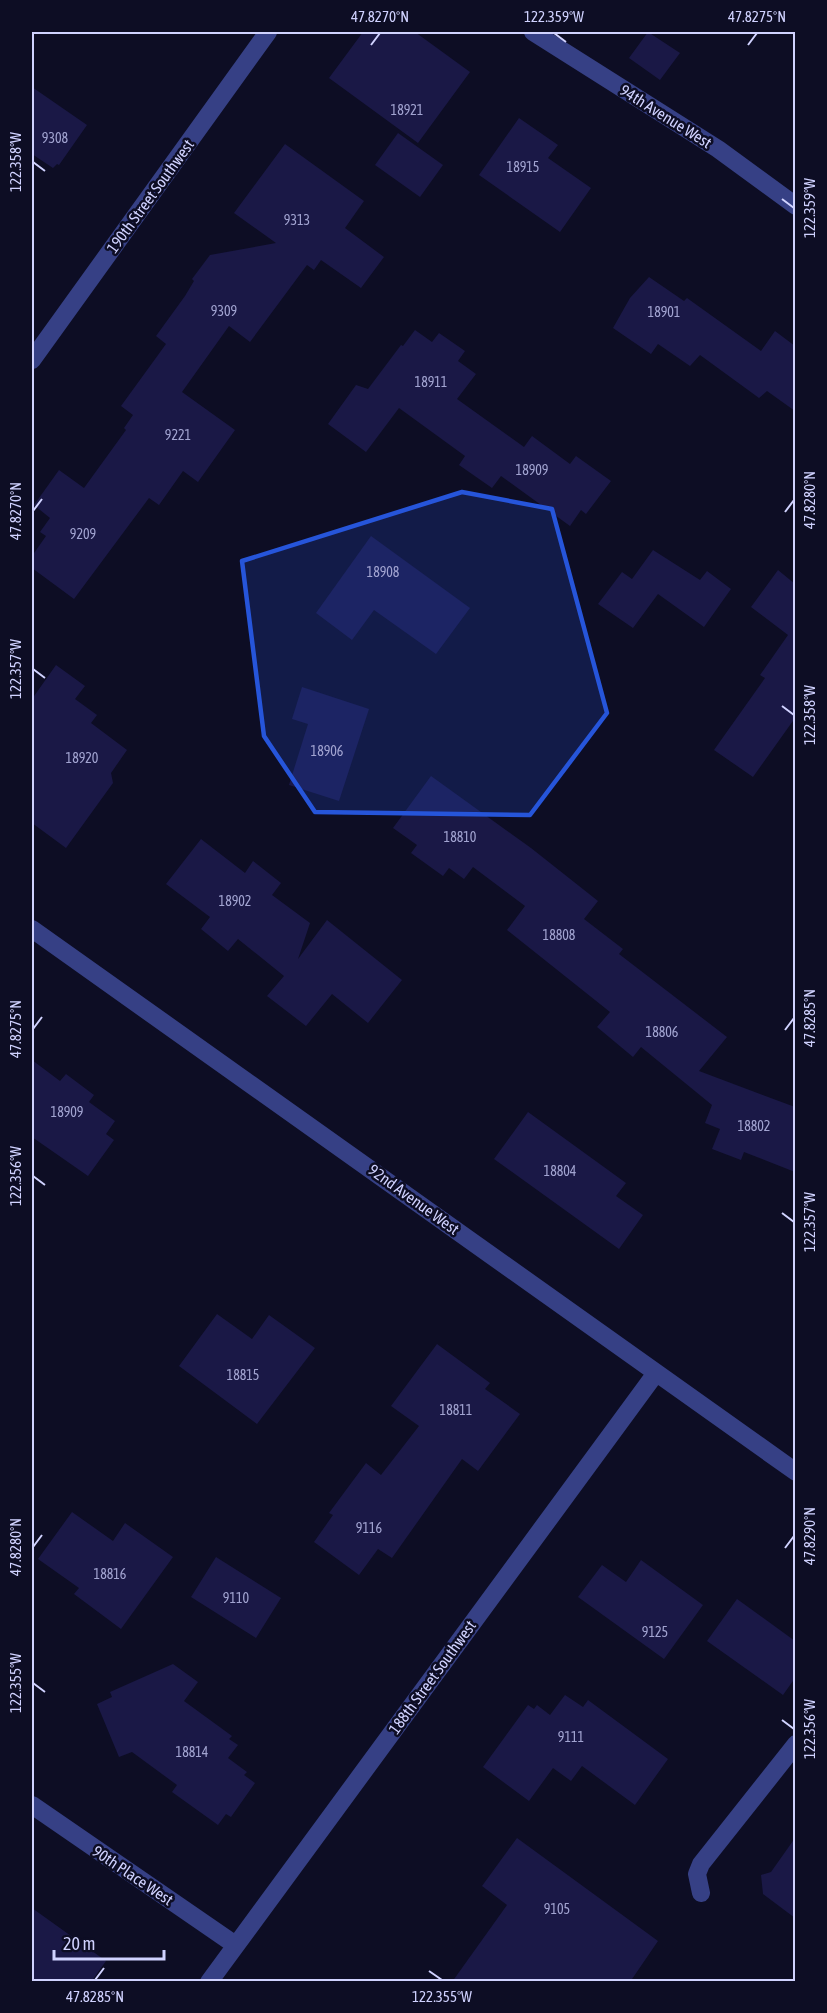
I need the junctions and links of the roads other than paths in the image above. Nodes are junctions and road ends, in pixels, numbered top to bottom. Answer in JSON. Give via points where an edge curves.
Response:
{"nodes":[{"id":1,"x":268,"y":32,"type":"edge"},
{"id":2,"x":533,"y":32,"type":"edge"},
{"id":3,"x":795,"y":206,"type":"edge"},
{"id":4,"x":32,"y":360,"type":"edge"},
{"id":5,"x":32,"y":929,"type":"edge"},
{"id":6,"x":656,"y":1373,"type":"junction"},
{"id":7,"x":795,"y":1472,"type":"edge"},
{"id":8,"x":795,"y":1744,"type":"edge"},
{"id":9,"x":32,"y":1805,"type":"edge"},
{"id":10,"x":701,"y":1893,"type":"dead end"},
{"id":11,"x":234,"y":1944,"type":"junction"},
{"id":12,"x":208,"y":1982,"type":"edge"}],
"edges":[{"from":1,"to":4,"type":"street","name":"190th Street Southwest"},
{"from":2,"to":3,"type":"street","name":"94th Avenue West","via":[[718,149]]},
{"from":5,"to":6,"type":"street","name":"92nd Avenue West"},
{"from":6,"to":7,"type":"street","name":"92nd Avenue West"},
{"from":6,"to":11,"type":"street","name":"188th Street Southwest"},
{"from":8,"to":10,"type":"street","via":[[701,1864],[697,1874]]},
{"from":9,"to":11,"type":"street","name":"90th Place West"},
{"from":11,"to":12,"type":"street","name":"188th Street Southwest"}]}
